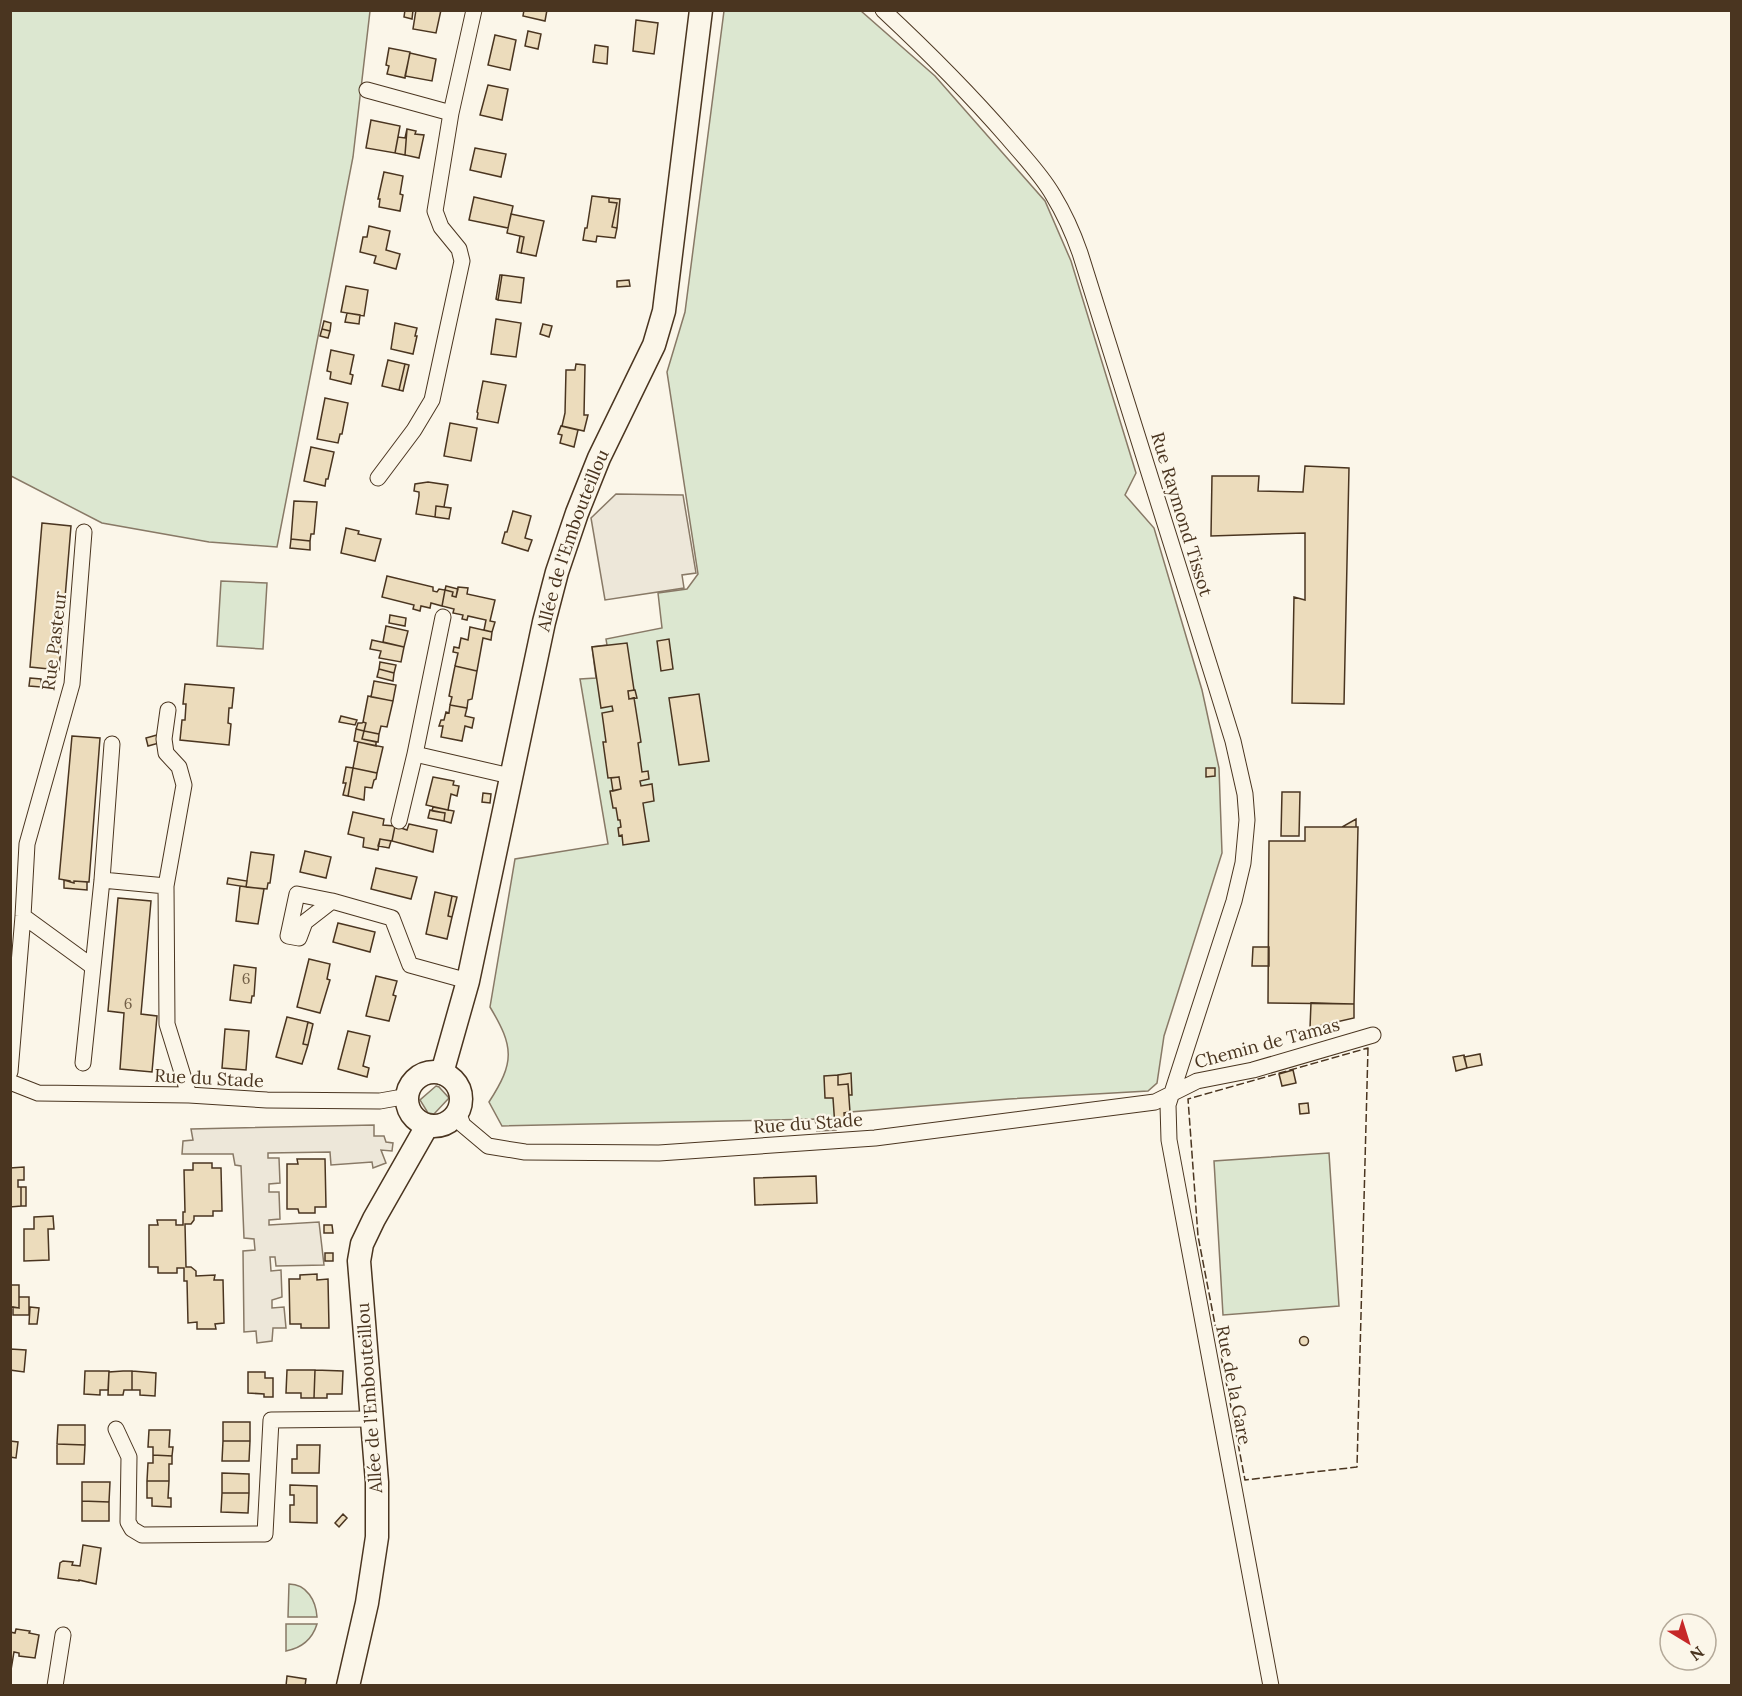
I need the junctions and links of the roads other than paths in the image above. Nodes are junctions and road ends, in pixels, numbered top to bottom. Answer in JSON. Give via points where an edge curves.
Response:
{"nodes":[{"id":1,"x":474,"y":10,"type":"edge"},
{"id":2,"x":701,"y":10,"type":"edge"},
{"id":3,"x":883,"y":10,"type":"edge"},
{"id":4,"x":367,"y":90,"type":"dead end"},
{"id":5,"x":451,"y":113,"type":"junction"},
{"id":6,"x":378,"y":478,"type":"dead end"},
{"id":7,"x":84,"y":532,"type":"dead end"},
{"id":8,"x":443,"y":617,"type":"dead end"},
{"id":9,"x":168,"y":710,"type":"dead end"},
{"id":10,"x":112,"y":744,"type":"dead end"},
{"id":11,"x":415,"y":754,"type":"junction"},
{"id":12,"x":510,"y":776,"type":"junction"},
{"id":13,"x":399,"y":821,"type":"dead end"},
{"id":14,"x":102,"y":880,"type":"junction"},
{"id":15,"x":166,"y":886,"type":"junction"},
{"id":16,"x":332,"y":901,"type":"dead end"},
{"id":17,"x":23,"y":916,"type":"junction"},
{"id":18,"x":93,"y":967,"type":"junction"},
{"id":19,"x":468,"y":981,"type":"junction"},
{"id":20,"x":1373,"y":1035,"type":"dead end"},
{"id":21,"x":83,"y":1063,"type":"dead end"},
{"id":22,"x":10,"y":1072,"type":"edge"},
{"id":23,"x":442,"y":1073,"type":"junction"},
{"id":24,"x":10,"y":1082,"type":"edge"},
{"id":25,"x":1173,"y":1093,"type":"junction"},
{"id":26,"x":189,"y":1095,"type":"junction"},
{"id":27,"x":407,"y":1098,"type":"junction"},
{"id":28,"x":459,"y":1112,"type":"junction"},
{"id":29,"x":427,"y":1126,"type":"junction"},
{"id":30,"x":371,"y":1419,"type":"junction"},
{"id":31,"x":116,"y":1429,"type":"dead end"},
{"id":32,"x":63,"y":1635,"type":"dead end"},
{"id":33,"x":55,"y":1686,"type":"edge"},
{"id":34,"x":348,"y":1686,"type":"edge"},
{"id":35,"x":1270,"y":1686,"type":"edge"}],
"edges":[{"from":1,"to":5,"type":"street"},
{"from":2,"to":12,"type":"street","name":"Allée de l'Embouteillou","via":[[664,311],[654,345],[599,458],[557,572]]},
{"from":3,"to":25,"type":"street","name":"Rue Raymond Tissot","via":[[961,85],[1032,166],[1069,225],[1233,741],[1245,794],[1243,863]]},
{"from":4,"to":5,"type":"street"},
{"from":5,"to":6,"type":"street","via":[[435,211],[441,227],[459,249],[462,261],[432,400]]},
{"from":7,"to":17,"type":"street","name":"Rue Pasteur","via":[[72,684],[27,844]]},
{"from":8,"to":11,"type":"street"},
{"from":9,"to":15,"type":"street","via":[[166,753],[179,767],[184,785]]},
{"from":10,"to":14,"type":"street"},
{"from":11,"to":12,"type":"street"},
{"from":11,"to":13,"type":"street"},
{"from":12,"to":19,"type":"street","name":"Allée de l'Embouteillou"},
{"from":14,"to":15,"type":"street"},
{"from":14,"to":18,"type":"street"},
{"from":15,"to":26,"type":"street","via":[[167,1024]]},
{"from":16,"to":19,"type":"street","via":[[392,918],[410,965]]},
{"from":17,"to":18,"type":"street"},
{"from":17,"to":22,"type":"street","name":"Rue Pasteur"},
{"from":18,"to":21,"type":"street"},
{"from":19,"to":23,"type":"street","name":"Allée de l'Embouteillou"},
{"from":20,"to":25,"type":"street","name":"Chemin de Tamas","via":[[1197,1082]]},
{"from":23,"to":27,"type":"street","via":[[418,1078]]},
{"from":23,"to":28,"type":"street","via":[[459,1088]]},
{"from":24,"to":26,"type":"street","name":"Rue du Stade","via":[[38,1093]]},
{"from":25,"to":28,"type":"street","name":"Rue du Stade","via":[[1155,1102],[875,1138],[659,1153],[525,1152],[488,1146],[463,1125]]},
{"from":25,"to":35,"type":"street","name":"Rue de la Gare","via":[[1168,1105],[1169,1140]]},
{"from":26,"to":27,"type":"street","name":"Rue du Stade","via":[[267,1100]]},
{"from":27,"to":29,"type":"street","via":[[417,1120]]},
{"from":28,"to":29,"type":"street","via":[[440,1126]]},
{"from":29,"to":30,"type":"street","name":"Allée de l'Embouteillou","via":[[362,1244],[359,1262]]},
{"from":30,"to":31,"type":"street","via":[[271,1420],[265,1534],[142,1535],[132,1529],[128,1521],[129,1458]]},
{"from":30,"to":34,"type":"street","name":"Allée de l'Embouteillou","via":[[377,1482],[376,1537],[367,1604]]},
{"from":32,"to":33,"type":"street"}]}
